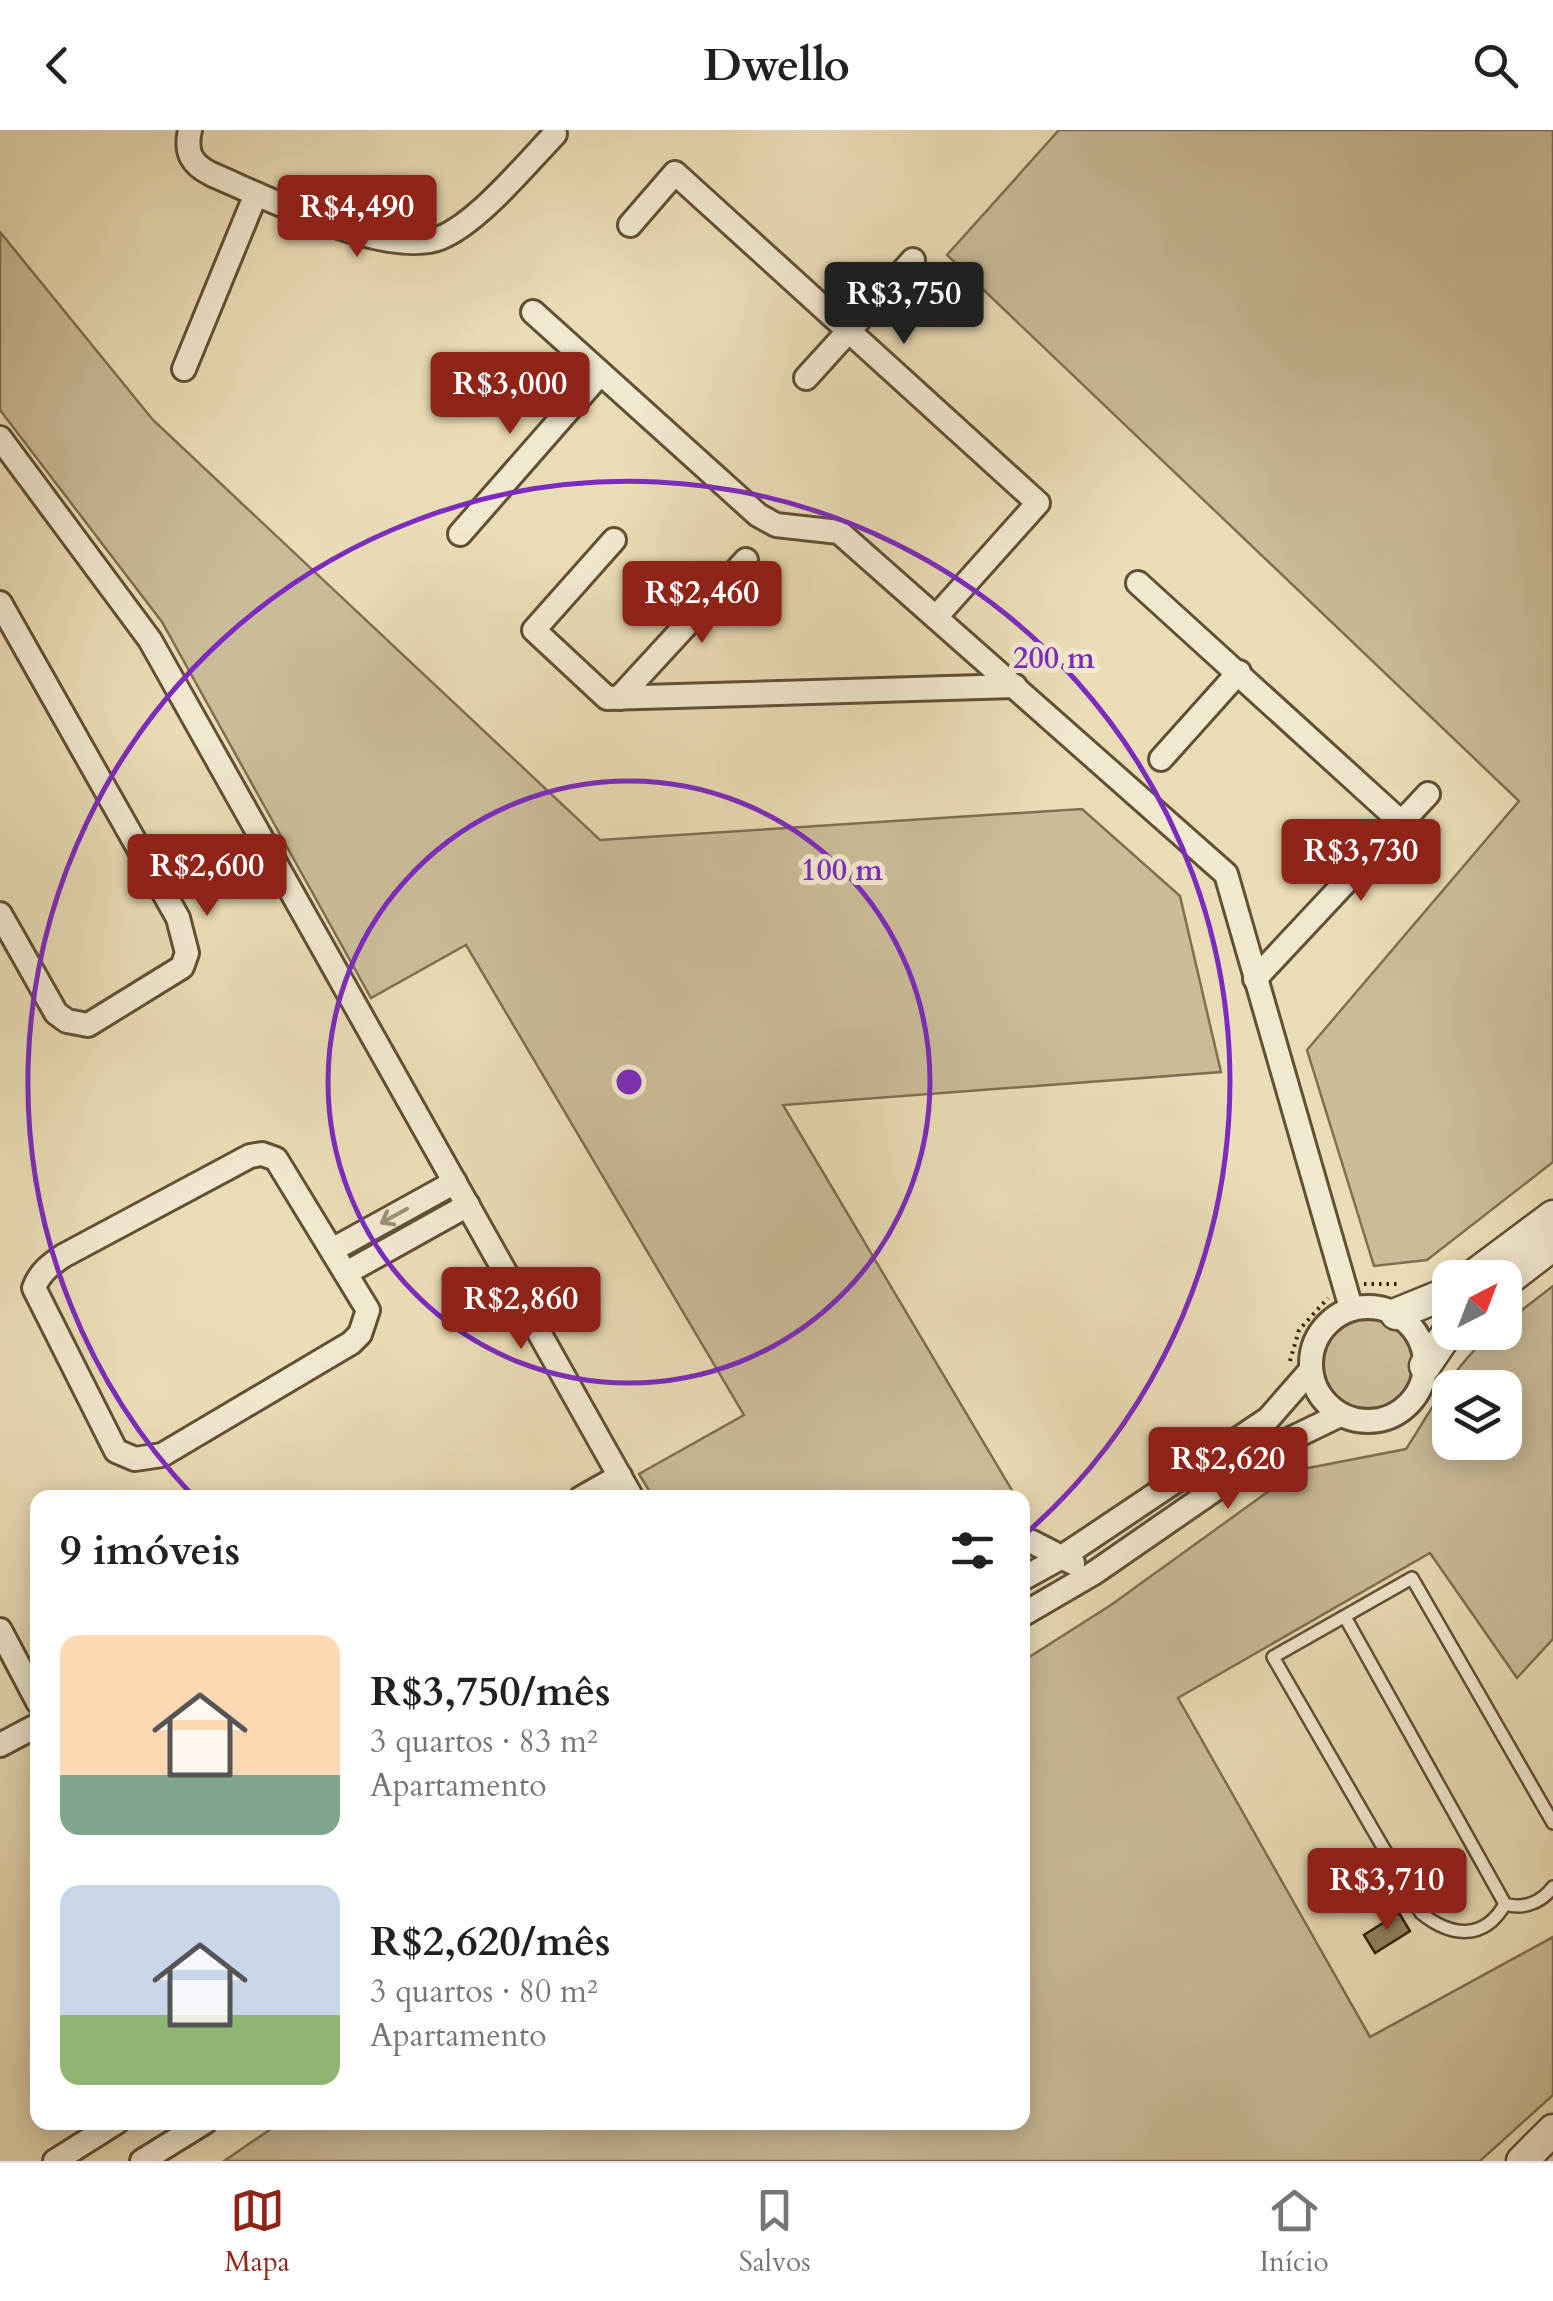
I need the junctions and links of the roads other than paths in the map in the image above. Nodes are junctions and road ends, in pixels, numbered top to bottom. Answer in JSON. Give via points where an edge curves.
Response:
{"nodes":[{"id":1,"x":190,"y":130,"type":"edge"},
{"id":2,"x":554,"y":134,"type":"dead end"},
{"id":3,"x":256,"y":194,"type":"junction"},
{"id":4,"x":630,"y":224,"type":"dead end"},
{"id":5,"x":913,"y":260,"type":"dead end"},
{"id":6,"x":532,"y":312,"type":"dead end"},
{"id":7,"x":848,"y":332,"type":"junction"},
{"id":8,"x":184,"y":369,"type":"dead end"},
{"id":9,"x":600,"y":374,"type":"junction"},
{"id":10,"x":806,"y":378,"type":"dead end"},
{"id":11,"x":0,"y":438,"type":"edge"},
{"id":12,"x":460,"y":534,"type":"dead end"},
{"id":13,"x":614,"y":540,"type":"dead end"},
{"id":14,"x":746,"y":560,"type":"dead end"},
{"id":15,"x":1138,"y":582,"type":"dead end"},
{"id":16,"x":0,"y":603,"type":"edge"},
{"id":17,"x":936,"y":617,"type":"junction"},
{"id":18,"x":1239,"y":672,"type":"junction"},
{"id":19,"x":1015,"y":686,"type":"junction"},
{"id":20,"x":619,"y":698,"type":"junction"},
{"id":21,"x":1161,"y":760,"type":"dead end"},
{"id":22,"x":1428,"y":794,"type":"dead end"},
{"id":23,"x":1402,"y":823,"type":"junction"},
{"id":24,"x":0,"y":914,"type":"edge"},
{"id":25,"x":1255,"y":978,"type":"junction"},
{"id":26,"x":455,"y":1182,"type":"junction"},
{"id":27,"x":468,"y":1205,"type":"junction"},
{"id":28,"x":1553,"y":1216,"type":"edge"},
{"id":29,"x":1553,"y":1245,"type":"edge"},
{"id":30,"x":332,"y":1250,"type":"junction"},
{"id":31,"x":1494,"y":1260,"type":"edge"},
{"id":32,"x":1522,"y":1269,"type":"edge"},
{"id":33,"x":346,"y":1274,"type":"junction"},
{"id":34,"x":1432,"y":1299,"type":"edge"},
{"id":35,"x":1352,"y":1308,"type":"junction"},
{"id":36,"x":1396,"y":1314,"type":"junction"},
{"id":37,"x":1436,"y":1350,"type":"edge"},
{"id":38,"x":1425,"y":1366,"type":"junction"},
{"id":39,"x":1310,"y":1371,"type":"junction"},
{"id":40,"x":1340,"y":1415,"type":"junction"},
{"id":41,"x":620,"y":1476,"type":"junction"},
{"id":42,"x":595,"y":1490,"type":"edge"},
{"id":43,"x":628,"y":1490,"type":"edge"},
{"id":44,"x":1030,"y":1542,"type":"edge"},
{"id":45,"x":1062,"y":1557,"type":"junction"},
{"id":46,"x":1094,"y":1573,"type":"junction"},
{"id":47,"x":1030,"y":1575,"type":"edge"},
{"id":48,"x":1030,"y":1610,"type":"edge"},
{"id":49,"x":1345,"y":1617,"type":"junction"},
{"id":50,"x":0,"y":1630,"type":"edge"},
{"id":51,"x":30,"y":1687,"type":"edge"},
{"id":52,"x":30,"y":1729,"type":"edge"},
{"id":53,"x":0,"y":1745,"type":"edge"},
{"id":54,"x":1553,"y":1823,"type":"edge"},
{"id":55,"x":1553,"y":1887,"type":"edge"},
{"id":56,"x":1505,"y":1904,"type":"junction"},
{"id":57,"x":103,"y":2130,"type":"edge"},
{"id":58,"x":192,"y":2130,"type":"edge"},
{"id":59,"x":1553,"y":2130,"type":"edge"},
{"id":60,"x":55,"y":2161,"type":"edge"},
{"id":61,"x":142,"y":2161,"type":"edge"},
{"id":62,"x":1522,"y":2161,"type":"edge"}],
"edges":[{"from":1,"to":3,"type":"street","via":[[186,144],[199,168]]},
{"from":2,"to":3,"type":"street","via":[[498,194],[435,240],[368,236]]},
{"from":3,"to":8,"type":"street"},
{"from":4,"to":7,"type":"street","via":[[676,172]]},
{"from":5,"to":7,"type":"street"},
{"from":6,"to":9,"type":"street"},
{"from":7,"to":10,"type":"street"},
{"from":7,"to":17,"type":"street","via":[[1038,503]]},
{"from":9,"to":12,"type":"street"},
{"from":9,"to":17,"type":"street","via":[[758,515],[776,525],[838,532]]},
{"from":11,"to":26,"type":"street","via":[[150,640]]},
{"from":13,"to":20,"type":"street","via":[[534,630],[607,698]]},
{"from":14,"to":20,"type":"street"},
{"from":15,"to":18,"type":"street"},
{"from":16,"to":24,"type":"street","via":[[178,918],[187,953],[182,967],[88,1025],[77,1024],[56,1014]]},
{"from":17,"to":19,"type":"street"},
{"from":18,"to":21,"type":"street"},
{"from":18,"to":23,"type":"street"},
{"from":19,"to":20,"type":"street"},
{"from":19,"to":25,"type":"street","via":[[1226,874]]},
{"from":22,"to":23,"type":"street"},
{"from":23,"to":25,"type":"street"},
{"from":25,"to":35,"type":"street"},
{"from":26,"to":27,"type":"street"},
{"from":26,"to":30,"type":"street","one_way":true},
{"from":27,"to":33,"type":"street"},
{"from":27,"to":41,"type":"street"},
{"from":28,"to":31,"type":"street"},
{"from":29,"to":32,"type":"street"},
{"from":30,"to":33,"type":"street"},
{"from":30,"to":33,"type":"street","via":[[276,1159],[262,1154],[63,1256],[34,1288],[116,1451],[135,1459],[162,1456],[351,1344],[368,1310]]},
{"from":34,"to":36,"type":"street"},
{"from":35,"to":36,"type":"street"},
{"from":35,"to":39,"type":"street","via":[[1325,1324],[1310,1354]]},
{"from":36,"to":38,"type":"street","via":[[1418,1336]]},
{"from":37,"to":38,"type":"street"},
{"from":38,"to":40,"type":"street","via":[[1404,1409],[1373,1422]]},
{"from":39,"to":40,"type":"street","via":[[1315,1388]]},
{"from":39,"to":45,"type":"street","via":[[1268,1420]]},
{"from":40,"to":46,"type":"street","via":[[1282,1443]]},
{"from":41,"to":42,"type":"street"},
{"from":41,"to":43,"type":"street"},
{"from":44,"to":45,"type":"street"},
{"from":45,"to":46,"type":"street"},
{"from":45,"to":47,"type":"street"},
{"from":46,"to":48,"type":"street"},
{"from":49,"to":54,"type":"lane","via":[[1412,1578]]},
{"from":49,"to":56,"type":"lane"},
{"from":49,"to":56,"type":"lane","via":[[1272,1657],[1421,1914],[1452,1932],[1470,1931],[1497,1918]]},
{"from":50,"to":51,"type":"street"},
{"from":52,"to":53,"type":"street"},
{"from":55,"to":56,"type":"lane","via":[[1532,1904]]},
{"from":57,"to":60,"type":"street"},
{"from":58,"to":61,"type":"street"},
{"from":59,"to":62,"type":"street"}]}
